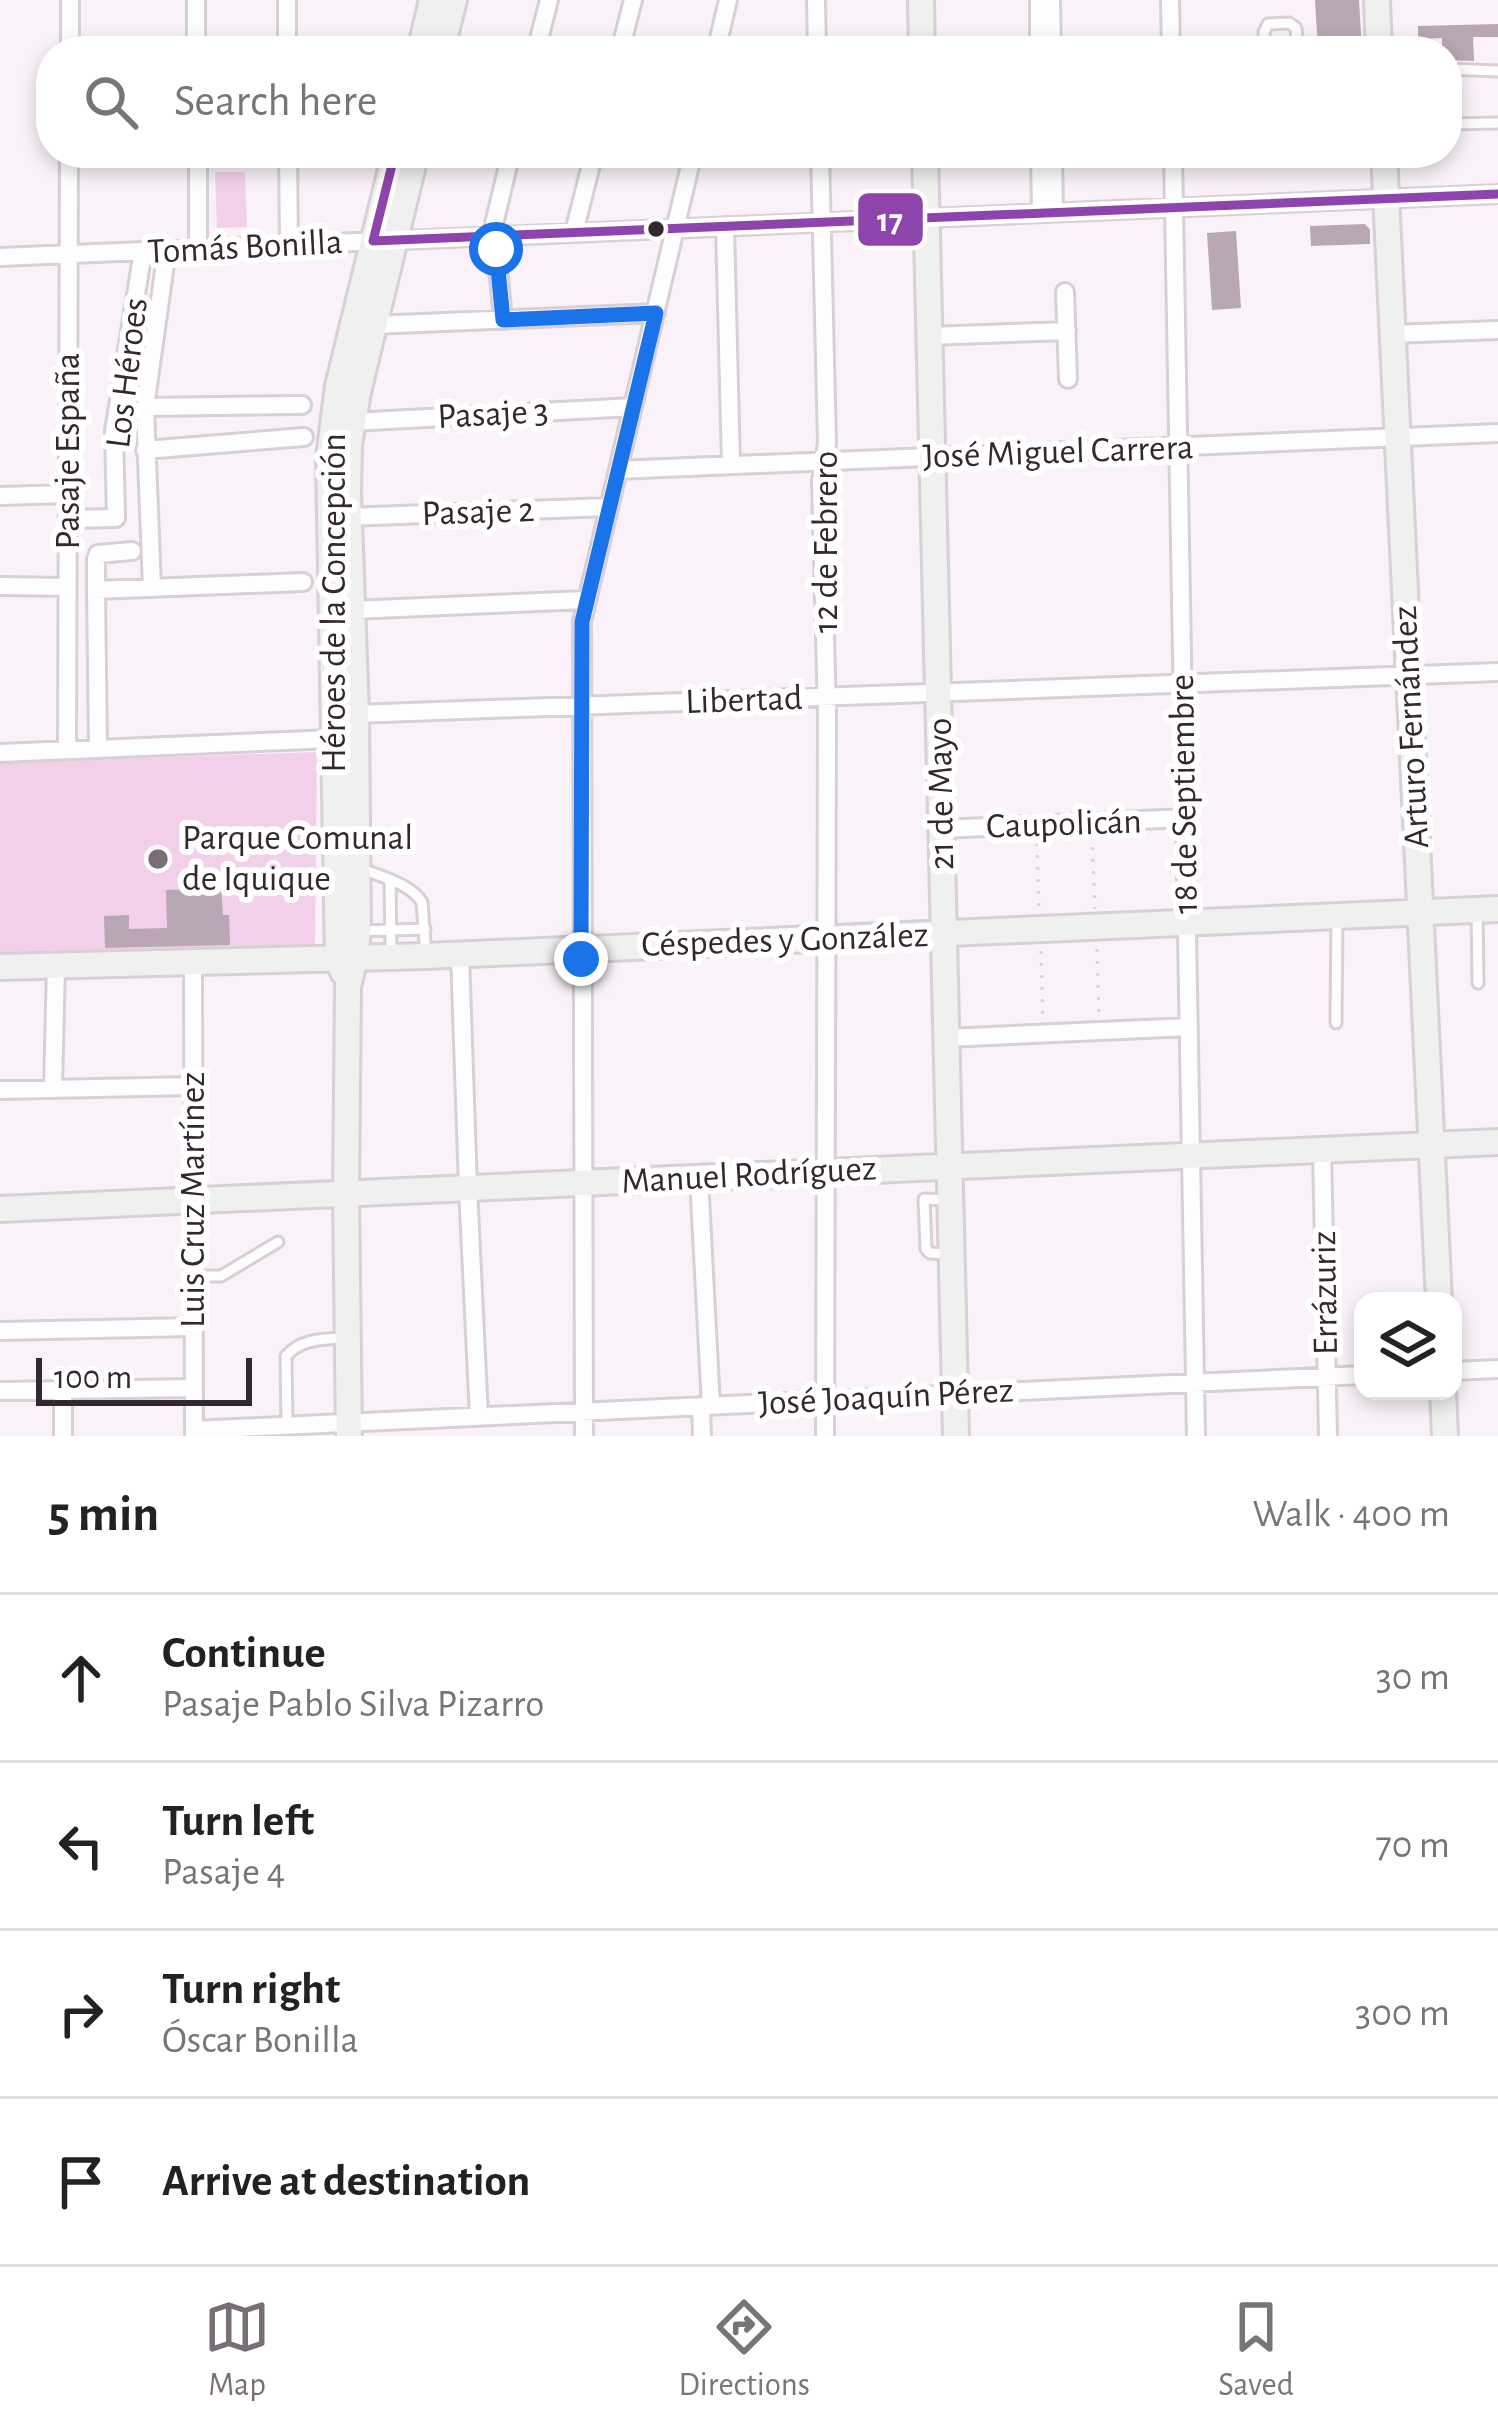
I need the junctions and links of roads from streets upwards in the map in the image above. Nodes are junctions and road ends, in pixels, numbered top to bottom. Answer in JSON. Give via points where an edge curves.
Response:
{"nodes":[{"id":1,"x":70,"y":0,"type":"edge"},
{"id":2,"x":196,"y":0,"type":"edge"},
{"id":3,"x":287,"y":0,"type":"edge"},
{"id":4,"x":433,"y":0,"type":"edge"},
{"id":5,"x":454,"y":0,"type":"edge"},
{"id":6,"x":549,"y":0,"type":"edge"},
{"id":7,"x":633,"y":0,"type":"edge"},
{"id":8,"x":728,"y":0,"type":"edge"},
{"id":9,"x":816,"y":0,"type":"edge"},
{"id":10,"x":921,"y":0,"type":"edge"},
{"id":11,"x":1039,"y":0,"type":"edge"},
{"id":12,"x":1051,"y":0,"type":"edge"},
{"id":13,"x":1170,"y":0,"type":"edge"},
{"id":14,"x":1377,"y":0,"type":"edge"},
{"id":15,"x":70,"y":36,"type":"edge"},
{"id":16,"x":196,"y":36,"type":"edge"},
{"id":17,"x":287,"y":36,"type":"edge"},
{"id":18,"x":424,"y":36,"type":"edge"},
{"id":19,"x":445,"y":36,"type":"edge"},
{"id":20,"x":540,"y":36,"type":"edge"},
{"id":21,"x":624,"y":36,"type":"edge"},
{"id":22,"x":720,"y":36,"type":"edge"},
{"id":23,"x":817,"y":36,"type":"edge"},
{"id":24,"x":922,"y":36,"type":"edge"},
{"id":25,"x":1039,"y":36,"type":"edge"},
{"id":26,"x":1052,"y":36,"type":"edge"},
{"id":27,"x":1171,"y":36,"type":"edge"},
{"id":28,"x":1378,"y":36,"type":"edge"},
{"id":29,"x":69,"y":168,"type":"edge"},
{"id":30,"x":197,"y":168,"type":"edge"},
{"id":31,"x":288,"y":168,"type":"edge"},
{"id":32,"x":393,"y":168,"type":"edge"},
{"id":33,"x":410,"y":168,"type":"edge"},
{"id":34,"x":507,"y":168,"type":"edge"},
{"id":35,"x":591,"y":168,"type":"edge"},
{"id":36,"x":690,"y":168,"type":"edge"},
{"id":37,"x":820,"y":168,"type":"edge"},
{"id":38,"x":925,"y":168,"type":"edge"},
{"id":39,"x":1042,"y":168,"type":"edge"},
{"id":40,"x":1052,"y":168,"type":"edge"},
{"id":41,"x":1173,"y":168,"type":"edge"},
{"id":42,"x":1385,"y":168,"type":"edge"},
{"id":43,"x":1498,"y":194,"type":"edge"},
{"id":44,"x":1386,"y":199,"type":"junction"},
{"id":45,"x":1174,"y":207,"type":"junction"},
{"id":46,"x":1048,"y":213,"type":"junction"},
{"id":47,"x":927,"y":218,"type":"junction"},
{"id":48,"x":822,"y":222,"type":"junction"},
{"id":49,"x":724,"y":226,"type":"junction"},
{"id":50,"x":676,"y":228,"type":"junction"},
{"id":51,"x":574,"y":232,"type":"junction"},
{"id":52,"x":495,"y":236,"type":"junction"},
{"id":53,"x":384,"y":240,"type":"junction"},
{"id":54,"x":289,"y":244,"type":"junction"},
{"id":55,"x":199,"y":248,"type":"junction"},
{"id":56,"x":167,"y":250,"type":"junction"},
{"id":57,"x":142,"y":251,"type":"junction"},
{"id":58,"x":69,"y":254,"type":"junction"},
{"id":59,"x":0,"y":257,"type":"edge"},
{"id":60,"x":1066,"y":292,"type":"dead end"},
{"id":61,"x":656,"y":313,"type":"junction"},
{"id":62,"x":503,"y":320,"type":"junction"},
{"id":63,"x":374,"y":326,"type":"junction"},
{"id":64,"x":1498,"y":329,"type":"edge"},
{"id":65,"x":1067,"y":331,"type":"junction"},
{"id":66,"x":1393,"y":334,"type":"junction"},
{"id":67,"x":930,"y":336,"type":"junction"},
{"id":68,"x":1068,"y":379,"type":"dead end"},
{"id":69,"x":302,"y":405,"type":"dead end"},
{"id":70,"x":633,"y":406,"type":"junction"},
{"id":71,"x":145,"y":407,"type":"junction"},
{"id":72,"x":352,"y":422,"type":"junction"},
{"id":73,"x":1498,"y":434,"type":"edge"},
{"id":74,"x":304,"y":437,"type":"dead end"},
{"id":75,"x":1397,"y":438,"type":"junction"},
{"id":76,"x":1178,"y":447,"type":"junction"},
{"id":77,"x":145,"y":451,"type":"junction"},
{"id":78,"x":933,"y":457,"type":"junction"},
{"id":79,"x":824,"y":461,"type":"junction"},
{"id":80,"x":730,"y":465,"type":"junction"},
{"id":81,"x":618,"y":470,"type":"junction"},
{"id":82,"x":68,"y":494,"type":"junction"},
{"id":83,"x":0,"y":496,"type":"edge"},
{"id":84,"x":608,"y":507,"type":"junction"},
{"id":85,"x":150,"y":516,"type":"junction"},
{"id":86,"x":349,"y":517,"type":"junction"},
{"id":87,"x":116,"y":518,"type":"junction"},
{"id":88,"x":68,"y":520,"type":"junction"},
{"id":89,"x":132,"y":551,"type":"dead end"},
{"id":90,"x":303,"y":582,"type":"dead end"},
{"id":91,"x":0,"y":586,"type":"edge"},
{"id":92,"x":67,"y":587,"type":"junction"},
{"id":93,"x":152,"y":587,"type":"junction"},
{"id":94,"x":96,"y":590,"type":"junction"},
{"id":95,"x":585,"y":601,"type":"junction"},
{"id":96,"x":352,"y":610,"type":"junction"},
{"id":97,"x":1498,"y":672,"type":"edge"},
{"id":98,"x":1409,"y":675,"type":"junction"},
{"id":99,"x":1182,"y":684,"type":"junction"},
{"id":100,"x":939,"y":693,"type":"junction"},
{"id":101,"x":827,"y":696,"type":"junction"},
{"id":102,"x":581,"y":706,"type":"junction"},
{"id":103,"x":356,"y":714,"type":"junction"},
{"id":104,"x":334,"y":739,"type":"junction"},
{"id":105,"x":98,"y":748,"type":"junction"},
{"id":106,"x":67,"y":750,"type":"junction"},
{"id":107,"x":0,"y":752,"type":"edge"},
{"id":108,"x":1185,"y":818,"type":"junction"},
{"id":109,"x":942,"y":829,"type":"junction"},
{"id":110,"x":347,"y":864,"type":"junction"},
{"id":111,"x":1487,"y":910,"type":"edge"},
{"id":112,"x":1420,"y":913,"type":"junction"},
{"id":113,"x":1186,"y":922,"type":"junction"},
{"id":114,"x":945,"y":933,"type":"junction"},
{"id":115,"x":826,"y":938,"type":"junction"},
{"id":116,"x":581,"y":949,"type":"junction"},
{"id":117,"x":460,"y":954,"type":"junction"},
{"id":118,"x":347,"y":958,"type":"junction"},
{"id":119,"x":193,"y":963,"type":"junction"},
{"id":120,"x":56,"y":966,"type":"junction"},
{"id":121,"x":0,"y":967,"type":"edge"},
{"id":122,"x":1189,"y":1028,"type":"junction"},
{"id":123,"x":947,"y":1038,"type":"junction"},
{"id":124,"x":193,"y":1086,"type":"junction"},
{"id":125,"x":53,"y":1089,"type":"junction"},
{"id":126,"x":0,"y":1090,"type":"edge"},
{"id":127,"x":1498,"y":1142,"type":"edge"},
{"id":128,"x":1431,"y":1145,"type":"junction"},
{"id":129,"x":1322,"y":1150,"type":"junction"},
{"id":130,"x":1191,"y":1156,"type":"junction"},
{"id":131,"x":937,"y":1166,"type":"junction"},
{"id":132,"x":826,"y":1172,"type":"junction"},
{"id":133,"x":699,"y":1178,"type":"junction"},
{"id":134,"x":582,"y":1183,"type":"junction"},
{"id":135,"x":468,"y":1188,"type":"junction"},
{"id":136,"x":346,"y":1194,"type":"junction"},
{"id":137,"x":193,"y":1201,"type":"junction"},
{"id":138,"x":0,"y":1209,"type":"edge"},
{"id":139,"x":1439,"y":1292,"type":"edge"},
{"id":140,"x":194,"y":1327,"type":"junction"},
{"id":141,"x":0,"y":1331,"type":"edge"},
{"id":142,"x":1498,"y":1369,"type":"edge"},
{"id":143,"x":1462,"y":1371,"type":"edge"},
{"id":144,"x":1354,"y":1376,"type":"edge"},
{"id":145,"x":1327,"y":1377,"type":"junction"},
{"id":146,"x":1195,"y":1383,"type":"junction"},
{"id":147,"x":194,"y":1388,"type":"junction"},
{"id":148,"x":63,"y":1390,"type":"junction"},
{"id":149,"x":0,"y":1391,"type":"edge"},
{"id":150,"x":956,"y":1394,"type":"junction"},
{"id":151,"x":825,"y":1400,"type":"junction"},
{"id":152,"x":1443,"y":1400,"type":"edge"},
{"id":153,"x":706,"y":1406,"type":"junction"},
{"id":154,"x":584,"y":1412,"type":"junction"},
{"id":155,"x":479,"y":1417,"type":"junction"},
{"id":156,"x":349,"y":1429,"type":"edge"},
{"id":157,"x":194,"y":1433,"type":"edge"},
{"id":158,"x":63,"y":1436,"type":"edge"},
{"id":159,"x":584,"y":1436,"type":"edge"},
{"id":160,"x":702,"y":1436,"type":"edge"},
{"id":161,"x":825,"y":1436,"type":"edge"},
{"id":162,"x":956,"y":1436,"type":"edge"},
{"id":163,"x":1196,"y":1436,"type":"edge"},
{"id":164,"x":1328,"y":1436,"type":"edge"},
{"id":165,"x":1445,"y":1436,"type":"edge"}],
"edges":[{"from":1,"to":15,"type":"street"},
{"from":2,"to":16,"type":"street"},
{"from":3,"to":17,"type":"street"},
{"from":4,"to":18,"type":"street"},
{"from":5,"to":19,"type":"street"},
{"from":6,"to":20,"type":"street"},
{"from":7,"to":21,"type":"street"},
{"from":8,"to":22,"type":"street"},
{"from":9,"to":23,"type":"street"},
{"from":10,"to":24,"type":"street"},
{"from":11,"to":25,"type":"street"},
{"from":12,"to":26,"type":"street"},
{"from":13,"to":27,"type":"street"},
{"from":14,"to":28,"type":"street"},
{"from":29,"to":58,"type":"street","name":"Pasaje España"},
{"from":30,"to":55,"type":"street"},
{"from":31,"to":54,"type":"street"},
{"from":32,"to":53,"type":"street","name":"Héroes de la Concepción"},
{"from":33,"to":53,"type":"street","name":"Héroes de la Concepción"},
{"from":34,"to":52,"type":"street"},
{"from":35,"to":51,"type":"street"},
{"from":36,"to":50,"type":"street"},
{"from":37,"to":48,"type":"street","name":"12 de Febrero"},
{"from":38,"to":47,"type":"street","name":"21 de Mayo"},
{"from":39,"to":46,"type":"street"},
{"from":40,"to":46,"type":"street"},
{"from":41,"to":45,"type":"street","name":"18 de Septiembre"},
{"from":42,"to":44,"type":"street","name":"Arturo Fernández"},
{"from":43,"to":44,"type":"street","name":"Tomás Bonilla"},
{"from":44,"to":45,"type":"street","name":"Tomás Bonilla"},
{"from":44,"to":66,"type":"street","name":"Arturo Fernández"},
{"from":45,"to":46,"type":"street","name":"Tomás Bonilla"},
{"from":45,"to":76,"type":"street","name":"18 de Septiembre"},
{"from":46,"to":47,"type":"street","name":"Tomás Bonilla"},
{"from":47,"to":48,"type":"street","name":"Tomás Bonilla"},
{"from":47,"to":67,"type":"street","name":"21 de Mayo"},
{"from":48,"to":49,"type":"street","name":"Tomás Bonilla"},
{"from":48,"to":79,"type":"street","name":"12 de Febrero"},
{"from":49,"to":50,"type":"street","name":"Tomás Bonilla"},
{"from":49,"to":80,"type":"street"},
{"from":50,"to":51,"type":"street","name":"Tomás Bonilla"},
{"from":50,"to":61,"type":"street"},
{"from":51,"to":52,"type":"street","name":"Tomás Bonilla"},
{"from":52,"to":53,"type":"street","name":"Tomás Bonilla"},
{"from":52,"to":62,"type":"street"},
{"from":53,"to":54,"type":"street","name":"Tomás Bonilla"},
{"from":53,"to":63,"type":"street","name":"Héroes de la Concepción"},
{"from":53,"to":104,"type":"street","name":"Héroes de la Concepción","via":[[338,386],[328,457]]},
{"from":54,"to":55,"type":"street","name":"Tomás Bonilla"},
{"from":55,"to":56,"type":"street","name":"Tomás Bonilla"},
{"from":56,"to":57,"type":"street","name":"Tomás Bonilla"},
{"from":56,"to":71,"type":"street"},
{"from":57,"to":58,"type":"street","name":"Tomás Bonilla"},
{"from":57,"to":87,"type":"street","name":"Los Héroes","via":[[114,431]]},
{"from":58,"to":59,"type":"street","name":"Tomás Bonilla"},
{"from":58,"to":82,"type":"street","name":"Pasaje España"},
{"from":60,"to":65,"type":"street"},
{"from":61,"to":62,"type":"street"},
{"from":61,"to":70,"type":"street"},
{"from":62,"to":63,"type":"street"},
{"from":63,"to":72,"type":"street","name":"Héroes de la Concepción"},
{"from":64,"to":66,"type":"street"},
{"from":65,"to":67,"type":"street"},
{"from":65,"to":68,"type":"street"},
{"from":66,"to":75,"type":"street","name":"Arturo Fernández"},
{"from":67,"to":78,"type":"street","name":"21 de Mayo"},
{"from":69,"to":71,"type":"street"},
{"from":70,"to":72,"type":"street","name":"Pasaje 3"},
{"from":70,"to":81,"type":"street"},
{"from":71,"to":77,"type":"street"},
{"from":72,"to":86,"type":"street","name":"Héroes de la Concepción"},
{"from":73,"to":75,"type":"street","name":"José Miguel Carrera"},
{"from":74,"to":77,"type":"street"},
{"from":75,"to":76,"type":"street","name":"José Miguel Carrera"},
{"from":75,"to":98,"type":"street","name":"Arturo Fernández"},
{"from":76,"to":78,"type":"street","name":"José Miguel Carrera"},
{"from":76,"to":99,"type":"street","name":"18 de Septiembre"},
{"from":77,"to":85,"type":"street"},
{"from":78,"to":79,"type":"street","name":"José Miguel Carrera"},
{"from":78,"to":100,"type":"street","name":"21 de Mayo"},
{"from":79,"to":80,"type":"street","name":"José Miguel Carrera"},
{"from":79,"to":101,"type":"street","name":"12 de Febrero"},
{"from":80,"to":81,"type":"street","name":"José Miguel Carrera"},
{"from":81,"to":84,"type":"street"},
{"from":82,"to":83,"type":"street"},
{"from":82,"to":88,"type":"street","name":"Pasaje España"},
{"from":84,"to":86,"type":"street","name":"Pasaje 2"},
{"from":84,"to":95,"type":"street"},
{"from":85,"to":87,"type":"street"},
{"from":85,"to":93,"type":"street"},
{"from":86,"to":96,"type":"street","name":"Héroes de la Concepción"},
{"from":87,"to":88,"type":"street"},
{"from":88,"to":92,"type":"street","name":"Pasaje España"},
{"from":89,"to":94,"type":"street","via":[[98,554]]},
{"from":90,"to":93,"type":"street"},
{"from":91,"to":92,"type":"street"},
{"from":92,"to":106,"type":"street","name":"Pasaje España"},
{"from":93,"to":94,"type":"street"},
{"from":94,"to":105,"type":"street"},
{"from":95,"to":96,"type":"street"},
{"from":95,"to":102,"type":"street"},
{"from":96,"to":103,"type":"street","name":"Héroes de la Concepción"},
{"from":97,"to":98,"type":"street","name":"Libertad"},
{"from":98,"to":99,"type":"street","name":"Libertad"},
{"from":98,"to":112,"type":"street","name":"Arturo Fernández"},
{"from":99,"to":100,"type":"street","name":"Libertad"},
{"from":99,"to":108,"type":"street","name":"18 de Septiembre"},
{"from":100,"to":101,"type":"street","name":"Libertad"},
{"from":100,"to":109,"type":"street","name":"21 de Mayo"},
{"from":101,"to":102,"type":"street","name":"Libertad"},
{"from":101,"to":115,"type":"street","name":"12 de Febrero"},
{"from":102,"to":103,"type":"street","name":"Libertad"},
{"from":102,"to":116,"type":"street"},
{"from":103,"to":104,"type":"street"},
{"from":103,"to":110,"type":"street","name":"Héroes de la Concepción"},
{"from":104,"to":105,"type":"street"},
{"from":104,"to":110,"type":"street","name":"Héroes de la Concepción"},
{"from":105,"to":106,"type":"street"},
{"from":106,"to":107,"type":"street"},
{"from":108,"to":109,"type":"street","name":"Caupolicán"},
{"from":108,"to":113,"type":"street","name":"18 de Septiembre"},
{"from":109,"to":114,"type":"street","name":"21 de Mayo"},
{"from":110,"to":118,"type":"street","name":"Héroes de la Concepción"},
{"from":110,"to":118,"type":"street","name":"Héroes de la Concepción","via":[[358,931]]},
{"from":111,"to":112,"type":"street","name":"Céspedes y González"},
{"from":112,"to":113,"type":"street","name":"Céspedes y González"},
{"from":112,"to":128,"type":"street","name":"Arturo Fernández"},
{"from":113,"to":114,"type":"street","name":"Céspedes y González"},
{"from":113,"to":122,"type":"street","name":"18 de Septiembre"},
{"from":114,"to":115,"type":"street","name":"Céspedes y González"},
{"from":114,"to":123,"type":"street","name":"21 de Mayo"},
{"from":115,"to":116,"type":"street","name":"Céspedes y González"},
{"from":115,"to":132,"type":"street","name":"12 de Febrero"},
{"from":116,"to":117,"type":"street","name":"Céspedes y González"},
{"from":116,"to":134,"type":"street"},
{"from":117,"to":118,"type":"street","name":"Céspedes y González"},
{"from":117,"to":135,"type":"street"},
{"from":118,"to":119,"type":"street","name":"Céspedes y González"},
{"from":118,"to":136,"type":"street","name":"Héroes de la Concepción"},
{"from":119,"to":120,"type":"street","name":"Céspedes y González"},
{"from":119,"to":124,"type":"street","name":"Luis Cruz Martínez"},
{"from":120,"to":121,"type":"street","name":"Céspedes y González"},
{"from":120,"to":125,"type":"street"},
{"from":122,"to":123,"type":"street"},
{"from":122,"to":130,"type":"street","name":"18 de Septiembre"},
{"from":123,"to":131,"type":"street","name":"21 de Mayo"},
{"from":124,"to":125,"type":"street"},
{"from":124,"to":137,"type":"street","name":"Luis Cruz Martínez"},
{"from":125,"to":126,"type":"street"},
{"from":127,"to":128,"type":"street","name":"Manuel Rodríguez"},
{"from":128,"to":129,"type":"street","name":"Manuel Rodríguez"},
{"from":128,"to":139,"type":"street","name":"Arturo Fernández"},
{"from":129,"to":130,"type":"street","name":"Manuel Rodríguez"},
{"from":129,"to":145,"type":"street","name":"Errázuriz"},
{"from":130,"to":131,"type":"street","name":"Manuel Rodríguez"},
{"from":130,"to":146,"type":"street","name":"18 de Septiembre"},
{"from":131,"to":132,"type":"street","name":"Manuel Rodríguez"},
{"from":131,"to":150,"type":"street","name":"21 de Mayo","via":[[951,1200]]},
{"from":132,"to":133,"type":"street","name":"Manuel Rodríguez"},
{"from":132,"to":151,"type":"street","name":"12 de Febrero"},
{"from":133,"to":134,"type":"street","name":"Manuel Rodríguez"},
{"from":133,"to":153,"type":"street"},
{"from":134,"to":135,"type":"street","name":"Manuel Rodríguez"},
{"from":134,"to":154,"type":"street"},
{"from":135,"to":136,"type":"street","name":"Manuel Rodríguez"},
{"from":135,"to":155,"type":"street"},
{"from":136,"to":137,"type":"street","name":"Manuel Rodríguez"},
{"from":136,"to":156,"type":"street","name":"Héroes de la Concepción"},
{"from":137,"to":138,"type":"street","name":"Manuel Rodríguez"},
{"from":137,"to":140,"type":"street","name":"Luis Cruz Martínez"},
{"from":140,"to":141,"type":"street"},
{"from":140,"to":147,"type":"street","name":"Luis Cruz Martínez"},
{"from":142,"to":143,"type":"street"},
{"from":144,"to":145,"type":"street","name":"José Joaquín Pérez"},
{"from":145,"to":146,"type":"street","name":"José Joaquín Pérez"},
{"from":145,"to":164,"type":"street","name":"Errázuriz"},
{"from":146,"to":150,"type":"street","name":"José Joaquín Pérez"},
{"from":146,"to":163,"type":"street","name":"18 de Septiembre"},
{"from":147,"to":148,"type":"street"},
{"from":147,"to":157,"type":"street","name":"Luis Cruz Martínez"},
{"from":148,"to":149,"type":"street"},
{"from":148,"to":158,"type":"street"},
{"from":150,"to":151,"type":"street","name":"José Joaquín Pérez"},
{"from":150,"to":162,"type":"street","name":"21 de Mayo"},
{"from":151,"to":153,"type":"street","name":"José Joaquín Pérez"},
{"from":151,"to":161,"type":"street","name":"12 de Febrero"},
{"from":152,"to":165,"type":"street"},
{"from":153,"to":154,"type":"street","name":"José Joaquín Pérez"},
{"from":153,"to":160,"type":"street"},
{"from":154,"to":155,"type":"street","name":"José Joaquín Pérez"},
{"from":154,"to":159,"type":"street"},
{"from":155,"to":156,"type":"street","name":"José Joaquín Pérez"},
{"from":156,"to":157,"type":"street","name":"José Joaquín Pérez"}]}
